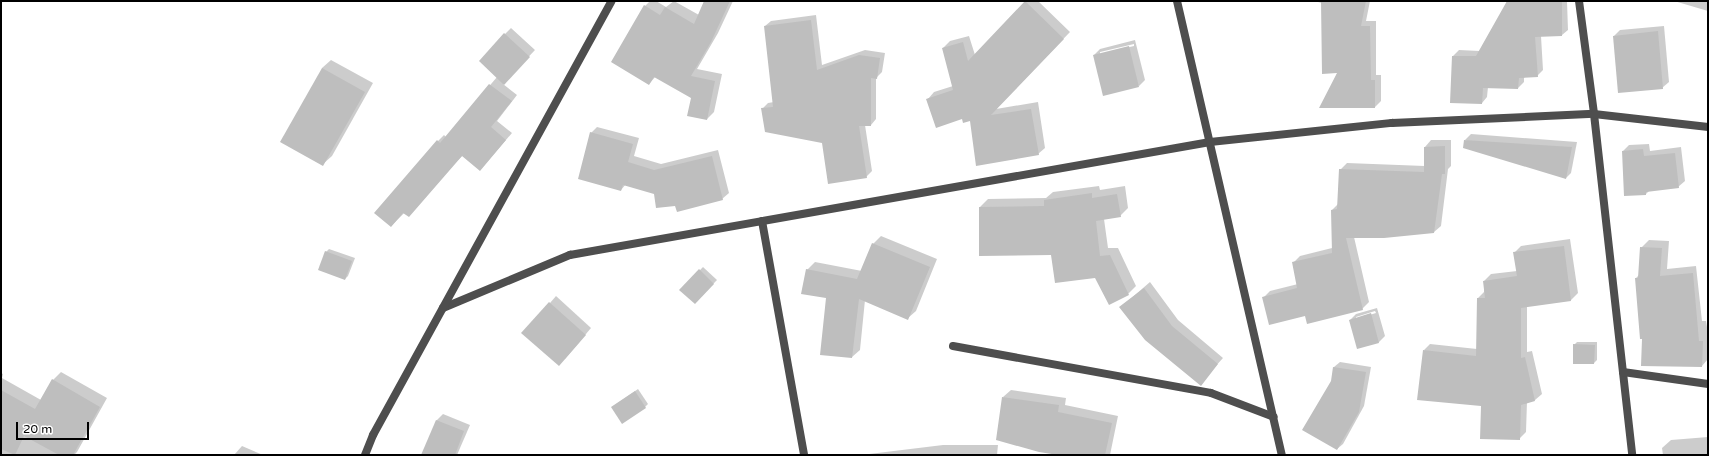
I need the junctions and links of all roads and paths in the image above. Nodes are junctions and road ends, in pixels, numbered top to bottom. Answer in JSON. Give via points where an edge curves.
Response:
{"nodes":[{"id":1,"x":612,"y":1,"type":"edge"},
{"id":2,"x":1177,"y":1,"type":"edge"},
{"id":3,"x":1579,"y":1,"type":"edge"},
{"id":4,"x":1594,"y":114,"type":"junction"},
{"id":5,"x":1708,"y":127,"type":"edge"},
{"id":6,"x":1210,"y":142,"type":"junction"},
{"id":7,"x":762,"y":221,"type":"junction"},
{"id":8,"x":444,"y":308,"type":"junction"},
{"id":9,"x":953,"y":346,"type":"dead end"},
{"id":10,"x":1623,"y":372,"type":"junction"},
{"id":11,"x":1708,"y":384,"type":"edge"},
{"id":12,"x":1274,"y":417,"type":"junction"},
{"id":13,"x":365,"y":455,"type":"edge"},
{"id":14,"x":804,"y":455,"type":"edge"},
{"id":15,"x":1282,"y":455,"type":"edge"},
{"id":16,"x":1632,"y":455,"type":"edge"}],
"edges":[{"from":1,"to":8,"type":"street"},
{"from":2,"to":6,"type":"street"},
{"from":3,"to":4,"type":"street"},
{"from":4,"to":5,"type":"street"},
{"from":4,"to":6,"type":"street","via":[[1392,123]]},
{"from":4,"to":10,"type":"street"},
{"from":6,"to":7,"type":"street"},
{"from":6,"to":12,"type":"street"},
{"from":7,"to":8,"type":"street","via":[[570,255]]},
{"from":7,"to":14,"type":"street"},
{"from":8,"to":13,"type":"street","via":[[373,435]]},
{"from":9,"to":12,"type":"street","via":[[1211,393]]},
{"from":10,"to":11,"type":"street"},
{"from":10,"to":16,"type":"street"},
{"from":12,"to":15,"type":"street"}]}
